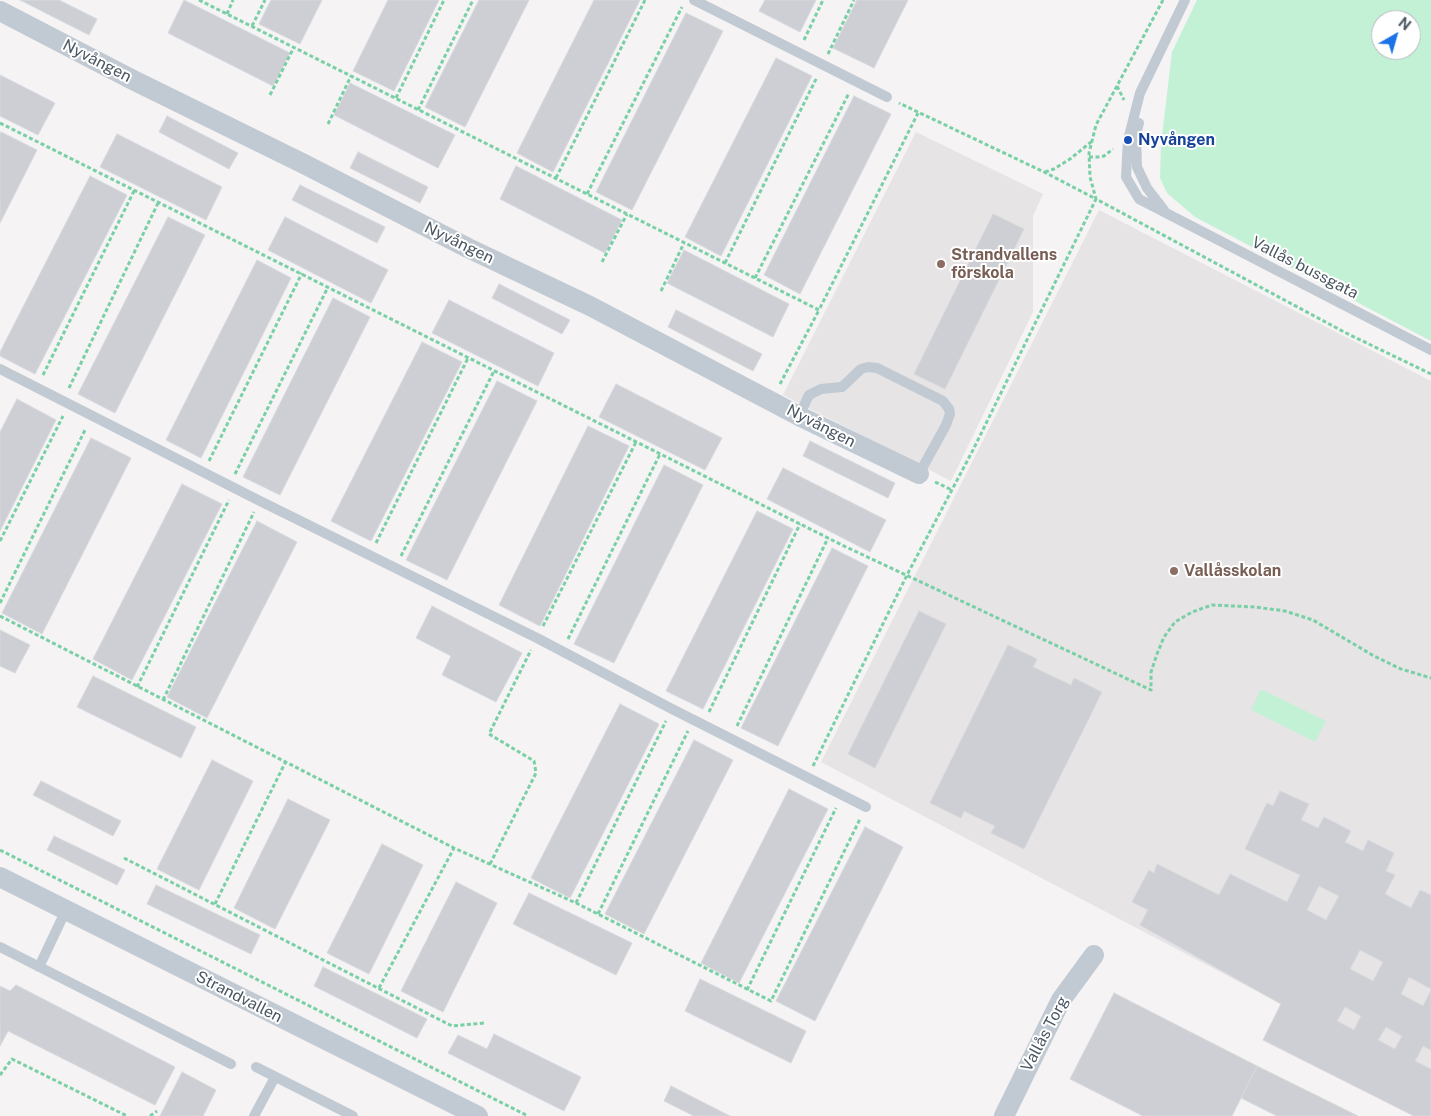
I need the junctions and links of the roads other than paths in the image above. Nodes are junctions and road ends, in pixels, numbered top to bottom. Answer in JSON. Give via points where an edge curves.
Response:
{"nodes":[{"id":1,"x":694,"y":0,"type":"edge"},
{"id":2,"x":1185,"y":0,"type":"edge"},
{"id":3,"x":0,"y":11,"type":"edge"},
{"id":4,"x":887,"y":97,"type":"road end"},
{"id":5,"x":1431,"y":350,"type":"edge"},
{"id":6,"x":0,"y":369,"type":"edge"},
{"id":7,"x":799,"y":416,"type":"junction"},
{"id":8,"x":919,"y":474,"type":"joint"},
{"id":9,"x":866,"y":807,"type":"road end"},
{"id":10,"x":0,"y":877,"type":"edge"},
{"id":11,"x":66,"y":910,"type":"junction"},
{"id":12,"x":0,"y":947,"type":"edge"},
{"id":13,"x":1094,"y":956,"type":"dead end"},
{"id":14,"x":39,"y":967,"type":"junction"},
{"id":15,"x":231,"y":1064,"type":"dead end"},
{"id":16,"x":256,"y":1067,"type":"dead end"},
{"id":17,"x":275,"y":1077,"type":"junction"},
{"id":18,"x":453,"y":1110,"type":"edge"},
{"id":19,"x":254,"y":1116,"type":"edge"},
{"id":20,"x":353,"y":1116,"type":"edge"},
{"id":21,"x":478,"y":1116,"type":"edge"},
{"id":22,"x":1004,"y":1116,"type":"edge"}],
"edges":[{"from":1,"to":4,"type":"lane"},
{"from":2,"to":5,"type":"lane","name":"Vallås bussgata","via":[[1164,40],[1136,134],[1137,167],[1147,188],[1166,213]]},
{"from":3,"to":7,"type":"street","name":"Nyvången","via":[[468,248],[590,306]]},
{"from":6,"to":9,"type":"lane"},
{"from":7,"to":8,"type":"street","name":"Nyvången"},
{"from":7,"to":8,"type":"lane","via":[[809,395],[842,387],[861,369],[877,368],[942,401],[950,409],[946,425]]},
{"from":10,"to":11,"type":"street","name":"Strandvallen"},
{"from":11,"to":14,"type":"lane"},
{"from":11,"to":18,"type":"street","name":"Strandvallen"},
{"from":12,"to":14,"type":"lane"},
{"from":13,"to":22,"type":"street","name":"Vallås Torg","via":[[1061,1000]]},
{"from":14,"to":15,"type":"lane"},
{"from":16,"to":17,"type":"lane"},
{"from":17,"to":19,"type":"lane"},
{"from":17,"to":20,"type":"lane"},
{"from":18,"to":21,"type":"street","name":"Strandvallen"}]}
